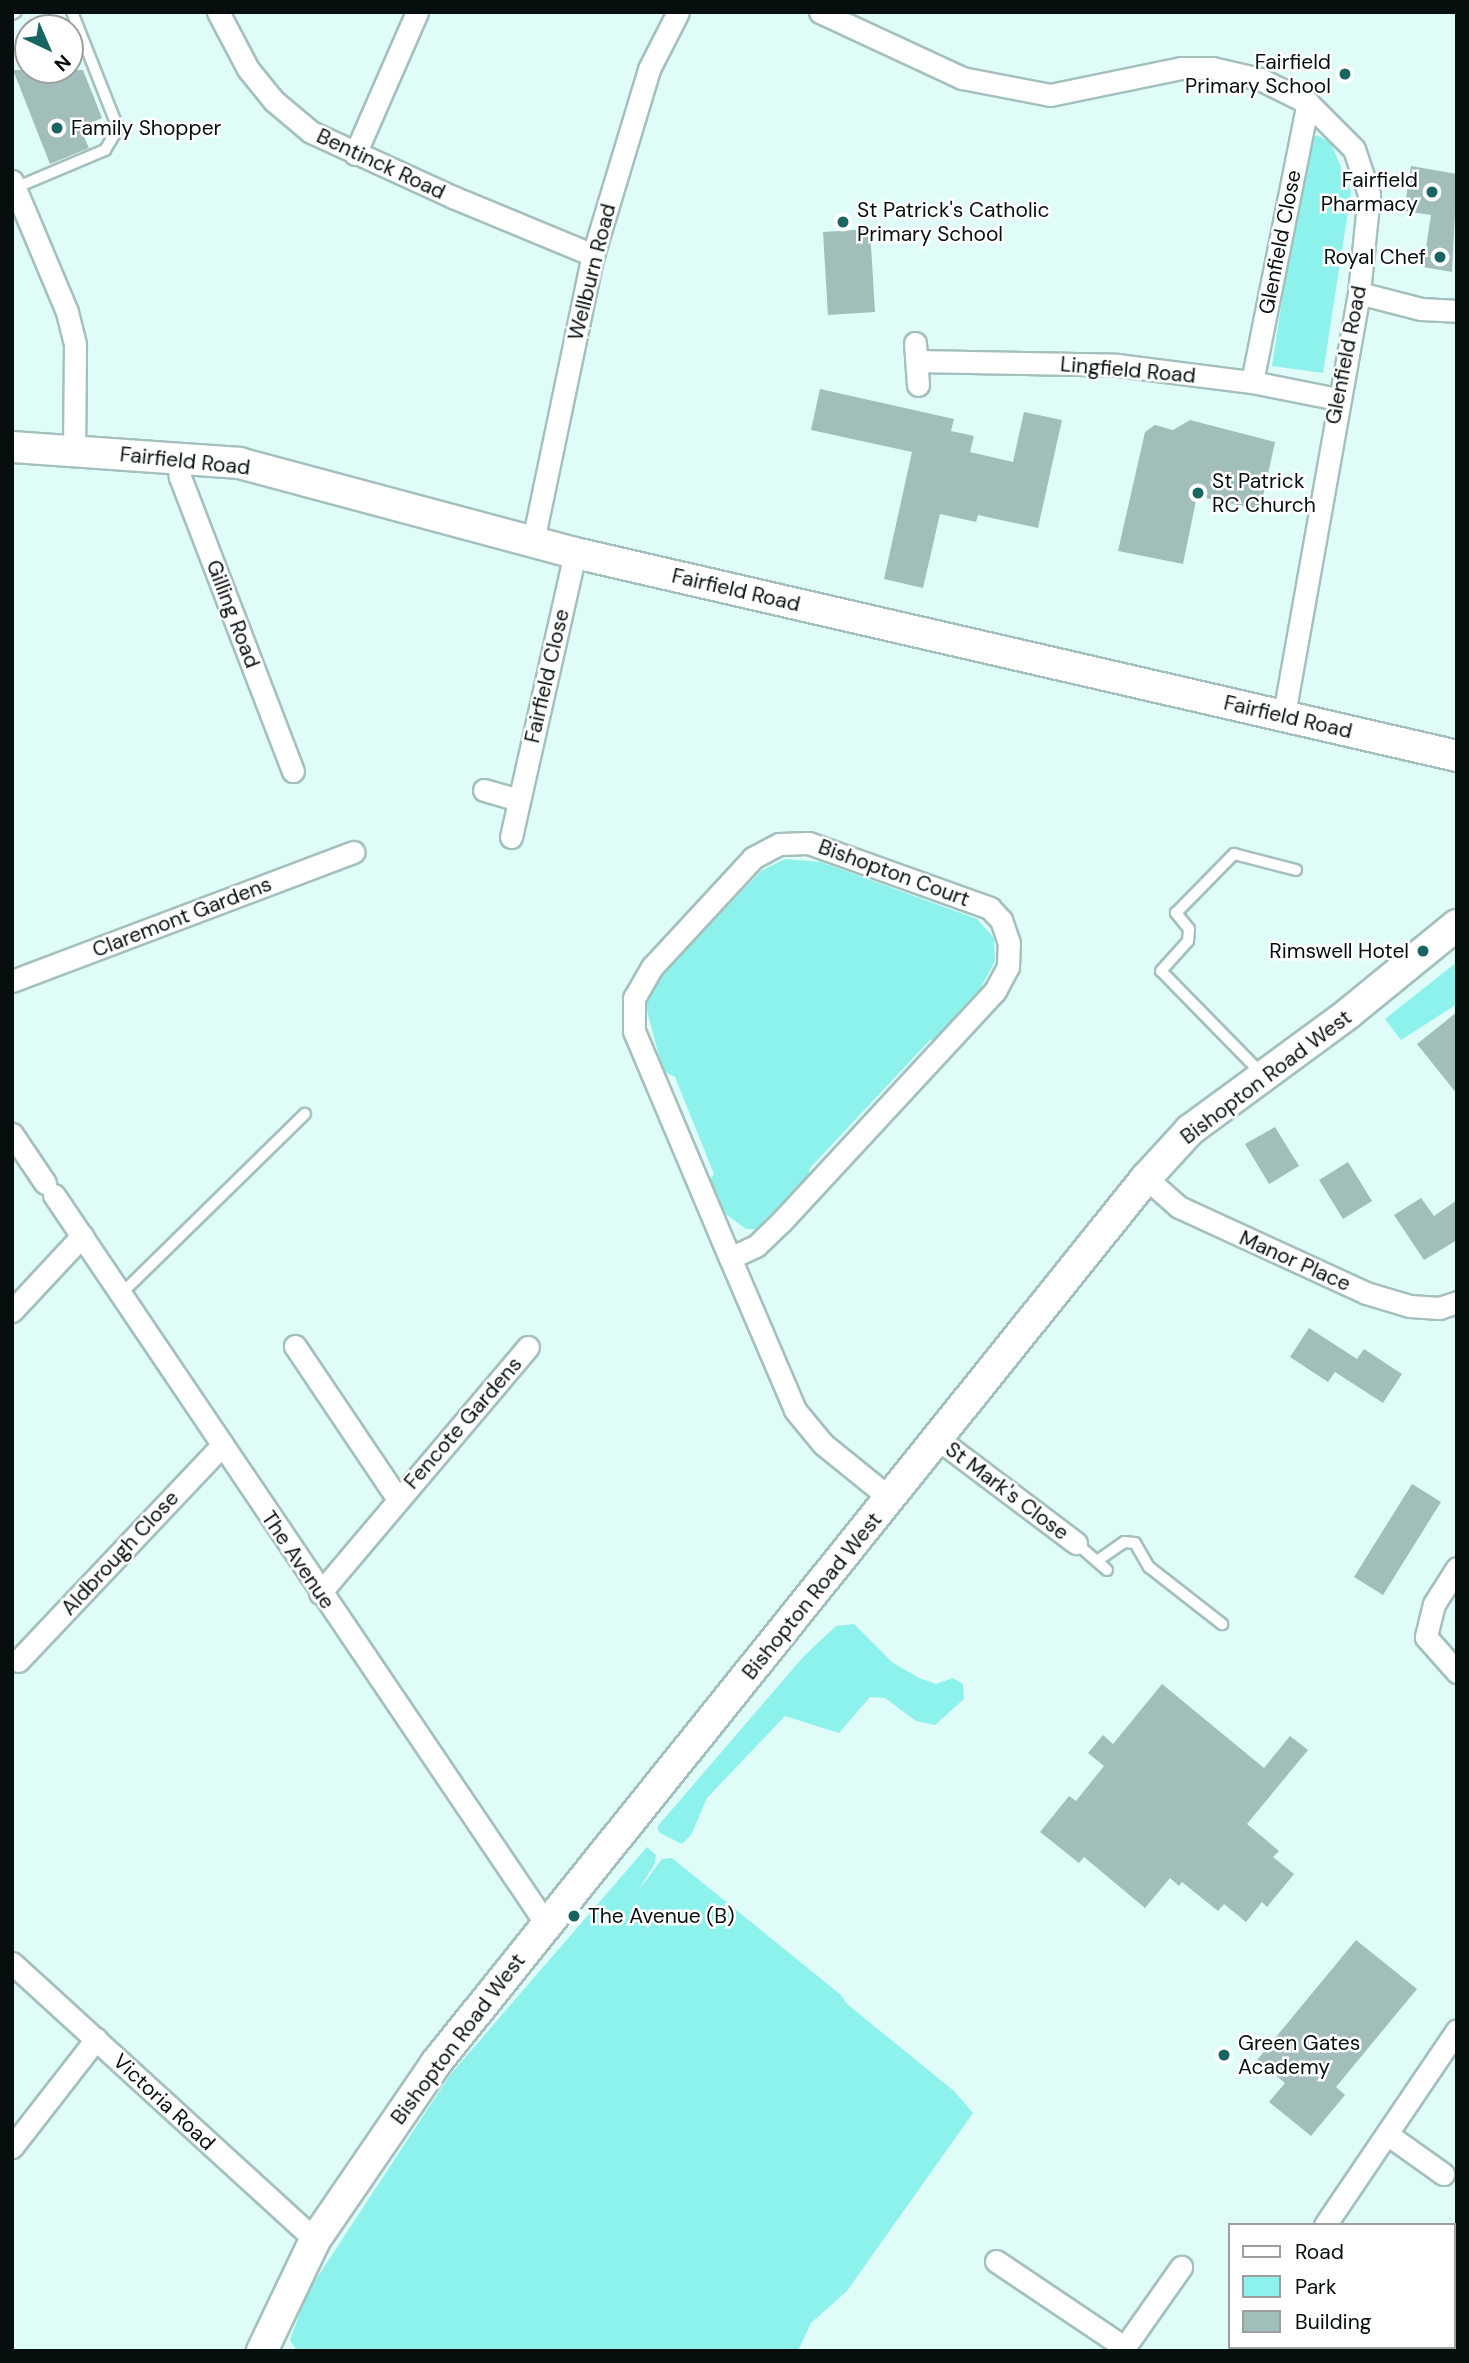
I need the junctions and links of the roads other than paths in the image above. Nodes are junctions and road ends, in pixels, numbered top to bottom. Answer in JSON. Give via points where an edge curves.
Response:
{"nodes":[{"id":1,"x":72,"y":12,"type":"edge"},
{"id":2,"x":218,"y":12,"type":"edge"},
{"id":3,"x":417,"y":12,"type":"edge"},
{"id":4,"x":678,"y":12,"type":"edge"},
{"id":5,"x":820,"y":12,"type":"edge"},
{"id":6,"x":1308,"y":103,"type":"junction"},
{"id":7,"x":355,"y":154,"type":"junction"},
{"id":8,"x":14,"y":185,"type":"edge"},
{"id":9,"x":593,"y":255,"type":"junction"},
{"id":10,"x":1359,"y":293,"type":"junction"},
{"id":11,"x":1457,"y":311,"type":"edge"},
{"id":12,"x":1252,"y":382,"type":"junction"},
{"id":13,"x":918,"y":385,"type":"dead end"},
{"id":14,"x":1337,"y":400,"type":"junction"},
{"id":15,"x":12,"y":447,"type":"edge"},
{"id":16,"x":74,"y":450,"type":"junction"},
{"id":17,"x":178,"y":456,"type":"junction"},
{"id":18,"x":533,"y":541,"type":"junction"},
{"id":19,"x":575,"y":553,"type":"junction"},
{"id":20,"x":1283,"y":719,"type":"junction"},
{"id":21,"x":1457,"y":756,"type":"edge"},
{"id":22,"x":293,"y":771,"type":"dead end"},
{"id":23,"x":484,"y":790,"type":"dead end"},
{"id":24,"x":519,"y":800,"type":"junction"},
{"id":25,"x":511,"y":837,"type":"dead end"},
{"id":26,"x":353,"y":852,"type":"dead end"},
{"id":27,"x":1297,"y":870,"type":"dead end"},
{"id":28,"x":1457,"y":925,"type":"edge"},
{"id":29,"x":12,"y":981,"type":"edge"},
{"id":30,"x":1264,"y":1077,"type":"junction"},
{"id":31,"x":305,"y":1114,"type":"dead end"},
{"id":32,"x":12,"y":1133,"type":"edge"},
{"id":33,"x":1146,"y":1178,"type":"junction"},
{"id":34,"x":82,"y":1236,"type":"junction"},
{"id":35,"x":730,"y":1258,"type":"junction"},
{"id":36,"x":122,"y":1293,"type":"junction"},
{"id":37,"x":1457,"y":1302,"type":"edge"},
{"id":38,"x":12,"y":1311,"type":"edge"},
{"id":39,"x":295,"y":1346,"type":"dead end"},
{"id":40,"x":528,"y":1347,"type":"dead end"},
{"id":41,"x":938,"y":1439,"type":"junction"},
{"id":42,"x":222,"y":1445,"type":"junction"},
{"id":43,"x":398,"y":1499,"type":"junction"},
{"id":44,"x":891,"y":1499,"type":"junction"},
{"id":45,"x":1076,"y":1544,"type":"joint"},
{"id":46,"x":1097,"y":1561,"type":"junction"},
{"id":47,"x":1457,"y":1568,"type":"edge"},
{"id":48,"x":1107,"y":1570,"type":"dead end"},
{"id":49,"x":320,"y":1592,"type":"junction"},
{"id":50,"x":1222,"y":1624,"type":"dead end"},
{"id":51,"x":18,"y":1661,"type":"dead end"},
{"id":52,"x":1457,"y":1672,"type":"edge"},
{"id":53,"x":546,"y":1924,"type":"junction"},
{"id":54,"x":12,"y":1963,"type":"edge"},
{"id":55,"x":1457,"y":2030,"type":"edge"},
{"id":56,"x":96,"y":2039,"type":"junction"},
{"id":57,"x":1387,"y":2134,"type":"junction"},
{"id":58,"x":12,"y":2147,"type":"edge"},
{"id":59,"x":1443,"y":2174,"type":"dead end"},
{"id":60,"x":1326,"y":2223,"type":"edge"},
{"id":61,"x":315,"y":2240,"type":"junction"},
{"id":62,"x":996,"y":2261,"type":"dead end"},
{"id":63,"x":1181,"y":2266,"type":"dead end"},
{"id":64,"x":1123,"y":2349,"type":"edge"},
{"id":65,"x":262,"y":2351,"type":"edge"}],
"edges":[{"from":1,"to":8,"type":"lane","via":[[118,128],[105,149]]},
{"from":2,"to":7,"type":"street","name":"Bentinck Road","via":[[248,69],[274,101],[311,132]]},
{"from":3,"to":7,"type":"street"},
{"from":4,"to":9,"type":"street","name":"Wellburn Road","via":[[649,69]]},
{"from":5,"to":6,"type":"street","name":"Glenfield Road","via":[[962,78],[1003,87],[1050,95],[1181,68],[1212,68],[1260,79]]},
{"from":6,"to":10,"type":"street","name":"Glenfield Road","via":[[1354,149],[1368,194]]},
{"from":6,"to":12,"type":"street","name":"Glenfield Close"},
{"from":7,"to":9,"type":"street","name":"Bentinck Road"},
{"from":8,"to":16,"type":"street","via":[[75,345]]},
{"from":9,"to":18,"type":"street","name":"Wellburn Road"},
{"from":10,"to":11,"type":"street","via":[[1421,309]]},
{"from":10,"to":14,"type":"street","name":"Glenfield Road"},
{"from":12,"to":13,"type":"street","name":"Lingfield Road","via":[[1117,365],[916,352]]},
{"from":12,"to":14,"type":"street","name":"Lingfield Road"},
{"from":14,"to":20,"type":"street","name":"Glenfield Road"},
{"from":15,"to":16,"type":"street","name":"Fairfield Road"},
{"from":16,"to":17,"type":"street","name":"Fairfield Road"},
{"from":17,"to":18,"type":"street","name":"Fairfield Road","via":[[239,463]]},
{"from":17,"to":22,"type":"street","name":"Gilling Road","via":[[180,477]]},
{"from":18,"to":19,"type":"street","name":"Fairfield Road"},
{"from":19,"to":20,"type":"street","name":"Fairfield Road"},
{"from":19,"to":24,"type":"street","name":"Fairfield Close"},
{"from":20,"to":21,"type":"street","name":"Fairfield Road"},
{"from":23,"to":24,"type":"street"},
{"from":24,"to":25,"type":"street","name":"Fairfield Close"},
{"from":26,"to":29,"type":"street","name":"Claremont Gardens"},
{"from":27,"to":30,"type":"lane","via":[[1234,854],[1176,913],[1189,929],[1188,942],[1161,971]]},
{"from":28,"to":30,"type":"street","name":"Bishopton Road West"},
{"from":30,"to":33,"type":"street","name":"Bishopton Road West","via":[[1190,1130]]},
{"from":31,"to":36,"type":"lane"},
{"from":32,"to":34,"type":"street","name":"The Avenue"},
{"from":33,"to":37,"type":"street","name":"Manor Place","via":[[1179,1207],[1366,1293],[1410,1306],[1439,1308]]},
{"from":33,"to":41,"type":"street","name":"Bishopton Road West"},
{"from":34,"to":36,"type":"street","name":"The Avenue"},
{"from":34,"to":38,"type":"street"},
{"from":35,"to":35,"type":"street","name":"Bishopton Court","via":[[635,1031],[634,998],[652,967],[753,858],[794,841],[990,908],[1001,920],[1009,943],[1008,967],[995,991],[781,1222],[757,1246]]},
{"from":35,"to":44,"type":"street","name":"Bishopton Court","via":[[794,1410],[823,1444]]},
{"from":36,"to":42,"type":"street","name":"The Avenue"},
{"from":39,"to":43,"type":"street","name":"Fencote Gardens"},
{"from":40,"to":43,"type":"street","name":"Fencote Gardens"},
{"from":41,"to":44,"type":"street","name":"Bishopton Road West"},
{"from":41,"to":45,"type":"street","name":"St Mark's Close"},
{"from":42,"to":49,"type":"street","name":"The Avenue"},
{"from":42,"to":51,"type":"street","name":"Aldbrough Close"},
{"from":43,"to":49,"type":"street","name":"Fencote Gardens"},
{"from":44,"to":53,"type":"street","name":"Bishopton Road West"},
{"from":45,"to":46,"type":"lane"},
{"from":46,"to":48,"type":"lane"},
{"from":46,"to":50,"type":"lane","via":[[1124,1542],[1135,1544],[1149,1567]]},
{"from":47,"to":52,"type":"street","via":[[1434,1604],[1426,1637]]},
{"from":49,"to":53,"type":"street","name":"The Avenue"},
{"from":53,"to":61,"type":"street","name":"Bishopton Road West","via":[[436,2063]]},
{"from":54,"to":56,"type":"street","name":"Victoria Road"},
{"from":55,"to":57,"type":"street"},
{"from":56,"to":58,"type":"street"},
{"from":56,"to":61,"type":"street","name":"Victoria Road"},
{"from":57,"to":59,"type":"street"},
{"from":57,"to":60,"type":"street"},
{"from":61,"to":65,"type":"street","name":"Bishopton Road West"},
{"from":62,"to":64,"type":"street"},
{"from":63,"to":64,"type":"street"}]}
